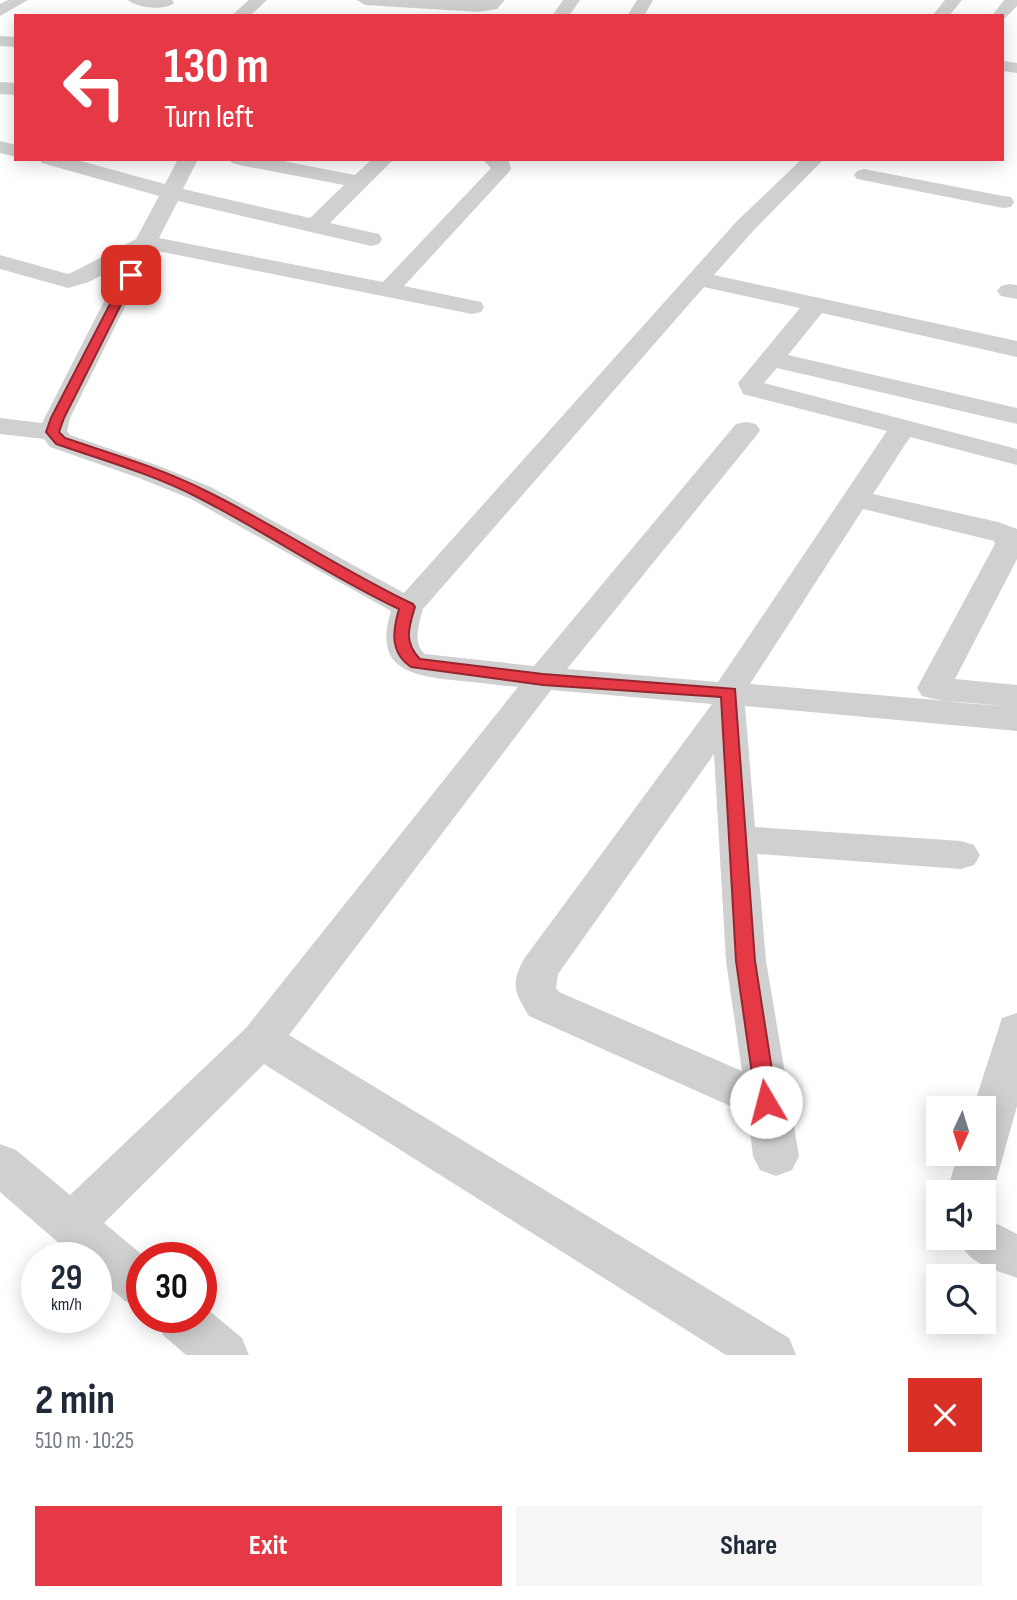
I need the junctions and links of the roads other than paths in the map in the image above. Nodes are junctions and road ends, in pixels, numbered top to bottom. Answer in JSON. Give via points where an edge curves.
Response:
{"nodes":[{"id":1,"x":20,"y":0,"type":"edge"},
{"id":2,"x":136,"y":0,"type":"edge"},
{"id":3,"x":259,"y":0,"type":"edge"},
{"id":4,"x":365,"y":0,"type":"edge"},
{"id":5,"x":498,"y":0,"type":"edge"},
{"id":6,"x":1013,"y":0,"type":"edge"},
{"id":7,"x":421,"y":2,"type":"edge"},
{"id":8,"x":166,"y":3,"type":"dead end"},
{"id":9,"x":0,"y":11,"type":"edge"},
{"id":10,"x":242,"y":14,"type":"edge"},
{"id":11,"x":1002,"y":14,"type":"edge"},
{"id":12,"x":65,"y":161,"type":"edge"},
{"id":13,"x":187,"y":161,"type":"edge"},
{"id":14,"x":249,"y":161,"type":"edge"},
{"id":15,"x":382,"y":161,"type":"edge"},
{"id":16,"x":497,"y":161,"type":"edge"},
{"id":17,"x":812,"y":161,"type":"edge"},
{"id":18,"x":896,"y":161,"type":"edge"},
{"id":19,"x":865,"y":174,"type":"edge"},
{"id":20,"x":359,"y":182,"type":"junction"},
{"id":21,"x":173,"y":193,"type":"junction"},
{"id":22,"x":313,"y":226,"type":"junction"},
{"id":23,"x":371,"y":239,"type":"dead end"},
{"id":24,"x":148,"y":242,"type":"junction"},
{"id":25,"x":0,"y":262,"type":"edge"},
{"id":26,"x":700,"y":279,"type":"junction"},
{"id":27,"x":389,"y":289,"type":"junction"},
{"id":28,"x":816,"y":305,"type":"junction"},
{"id":29,"x":472,"y":307,"type":"dead end"},
{"id":30,"x":1017,"y":349,"type":"edge"},
{"id":31,"x":773,"y":359,"type":"junction"},
{"id":32,"x":1017,"y":416,"type":"edge"},
{"id":33,"x":0,"y":426,"type":"edge"},
{"id":34,"x":903,"y":428,"type":"junction"},
{"id":35,"x":746,"y":430,"type":"dead end"},
{"id":36,"x":53,"y":432,"type":"junction"},
{"id":37,"x":1017,"y":457,"type":"edge"},
{"id":38,"x":855,"y":499,"type":"junction"},
{"id":39,"x":408,"y":607,"type":"junction"},
{"id":40,"x":550,"y":670,"type":"junction"},
{"id":41,"x":934,"y":688,"type":"junction"},
{"id":42,"x":732,"y":692,"type":"junction"},
{"id":43,"x":1017,"y":696,"type":"edge"},
{"id":44,"x":1017,"y":719,"type":"edge"},
{"id":45,"x":737,"y":839,"type":"junction"},
{"id":46,"x":961,"y":855,"type":"dead end"},
{"id":47,"x":1017,"y":1030,"type":"edge"},
{"id":48,"x":261,"y":1040,"type":"junction"},
{"id":49,"x":766,"y":1102,"type":"junction"},
{"id":50,"x":996,"y":1103,"type":"edge"},
{"id":51,"x":776,"y":1156,"type":"dead end"},
{"id":52,"x":0,"y":1164,"type":"edge"},
{"id":53,"x":71,"y":1225,"type":"junction"},
{"id":54,"x":996,"y":1248,"type":"edge"},
{"id":55,"x":1017,"y":1256,"type":"edge"},
{"id":56,"x":126,"y":1271,"type":"edge"},
{"id":57,"x":198,"y":1333,"type":"edge"},
{"id":58,"x":224,"y":1355,"type":"edge"},
{"id":59,"x":771,"y":1355,"type":"edge"}],
"edges":[{"from":1,"to":9,"type":"street"},
{"from":2,"to":8,"type":"street"},
{"from":3,"to":10,"type":"street"},
{"from":4,"to":7,"type":"street"},
{"from":5,"to":7,"type":"street","via":[[479,7]]},
{"from":6,"to":11,"type":"street"},
{"from":12,"to":21,"type":"street"},
{"from":13,"to":21,"type":"street"},
{"from":14,"to":20,"type":"street"},
{"from":15,"to":20,"type":"street"},
{"from":16,"to":27,"type":"street","via":[[501,169]]},
{"from":17,"to":26,"type":"street","via":[[744,226]]},
{"from":18,"to":19,"type":"street","via":[[1016,184],[999,209]]},
{"from":20,"to":22,"type":"street"},
{"from":21,"to":22,"type":"street"},
{"from":21,"to":24,"type":"street"},
{"from":22,"to":23,"type":"street"},
{"from":24,"to":25,"type":"street","via":[[68,281]]},
{"from":24,"to":27,"type":"street"},
{"from":24,"to":36,"type":"street"},
{"from":26,"to":28,"type":"street"},
{"from":26,"to":39,"type":"street"},
{"from":27,"to":29,"type":"street"},
{"from":28,"to":30,"type":"street"},
{"from":28,"to":31,"type":"street"},
{"from":31,"to":32,"type":"street"},
{"from":31,"to":34,"type":"street","via":[[751,383],[752,388]]},
{"from":33,"to":36,"type":"street"},
{"from":34,"to":37,"type":"street"},
{"from":34,"to":38,"type":"street"},
{"from":35,"to":40,"type":"street"},
{"from":36,"to":39,"type":"street","via":[[60,441],[202,494]]},
{"from":38,"to":41,"type":"street","via":[[1008,536],[1010,544]]},
{"from":38,"to":42,"type":"street"},
{"from":39,"to":40,"type":"street","via":[[401,642],[411,660],[423,666]]},
{"from":40,"to":42,"type":"street"},
{"from":40,"to":48,"type":"street"},
{"from":41,"to":42,"type":"street"},
{"from":41,"to":43,"type":"street"},
{"from":42,"to":44,"type":"street"},
{"from":42,"to":45,"type":"street"},
{"from":42,"to":49,"type":"street","via":[[538,970],[535,990],[544,1004]]},
{"from":45,"to":46,"type":"street"},
{"from":45,"to":49,"type":"street","via":[[746,961]]},
{"from":47,"to":50,"type":"street"},
{"from":48,"to":53,"type":"street"},
{"from":48,"to":59,"type":"street"},
{"from":49,"to":51,"type":"street"},
{"from":52,"to":53,"type":"street"},
{"from":53,"to":56,"type":"street"},
{"from":54,"to":55,"type":"street"},
{"from":57,"to":58,"type":"street"}]}
